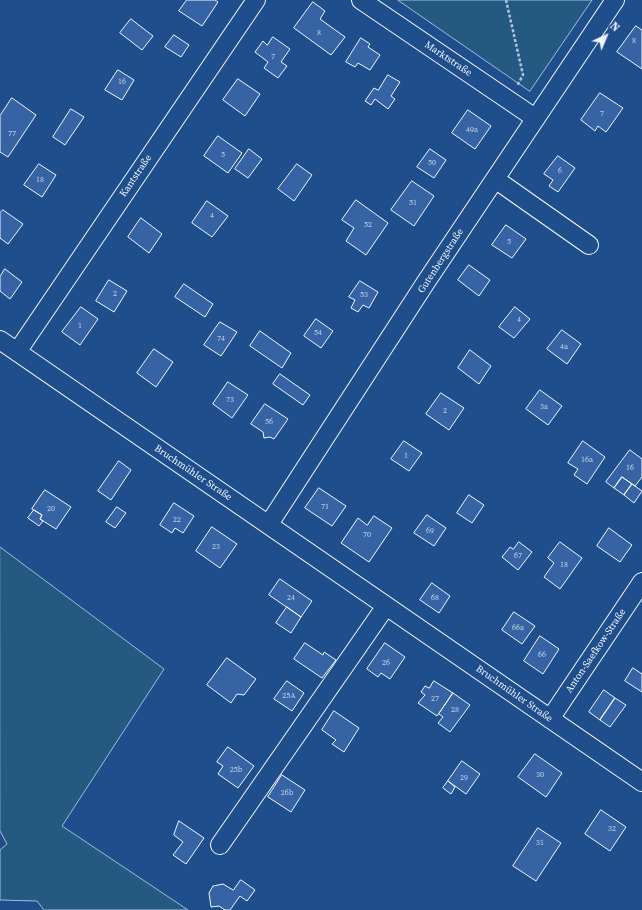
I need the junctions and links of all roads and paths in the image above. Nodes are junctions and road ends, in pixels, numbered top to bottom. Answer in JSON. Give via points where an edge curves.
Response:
{"nodes":[{"id":1,"x":256,"y":0,"type":"edge"},
{"id":2,"x":361,"y":0,"type":"edge"},
{"id":3,"x":506,"y":0,"type":"edge"},
{"id":4,"x":615,"y":0,"type":"edge"},
{"id":5,"x":509,"y":100,"type":"junction"},
{"id":6,"x":535,"y":118,"type":"junction"},
{"id":7,"x":495,"y":179,"type":"junction"},
{"id":8,"x":589,"y":245,"type":"dead end"},
{"id":9,"x":0,"y":340,"type":"edge"},
{"id":10,"x":17,"y":352,"type":"junction"},
{"id":11,"x":269,"y":524,"type":"junction"},
{"id":12,"x":642,"y":582,"type":"edge"},
{"id":13,"x":386,"y":606,"type":"junction"},
{"id":14,"x":550,"y":719,"type":"junction"},
{"id":15,"x":642,"y":782,"type":"edge"},
{"id":16,"x":220,"y":845,"type":"dead end"}],
"edges":[{"from":1,"to":10,"type":"street","name":"Kantstraße"},
{"from":2,"to":5,"type":"street","name":"Marktstraße"},
{"from":3,"to":5,"type":"path","via":[[523,74]]},
{"from":4,"to":6,"type":"street","name":"Gutenbergstraße"},
{"from":5,"to":6,"type":"street","name":"Marktstraße"},
{"from":6,"to":7,"type":"street","name":"Gutenbergstraße"},
{"from":7,"to":8,"type":"street"},
{"from":7,"to":11,"type":"street","name":"Gutenbergstraße"},
{"from":9,"to":10,"type":"street","name":"Bruchmühler Straße"},
{"from":10,"to":11,"type":"street","name":"Bruchmühler Straße"},
{"from":11,"to":13,"type":"street","name":"Bruchmühler Straße"},
{"from":12,"to":14,"type":"street","name":"Anton-Saefkow-Straße"},
{"from":13,"to":14,"type":"street","name":"Bruchmühler Straße"},
{"from":13,"to":16,"type":"street"},
{"from":14,"to":15,"type":"street","name":"Bruchmühler Straße"}]}
